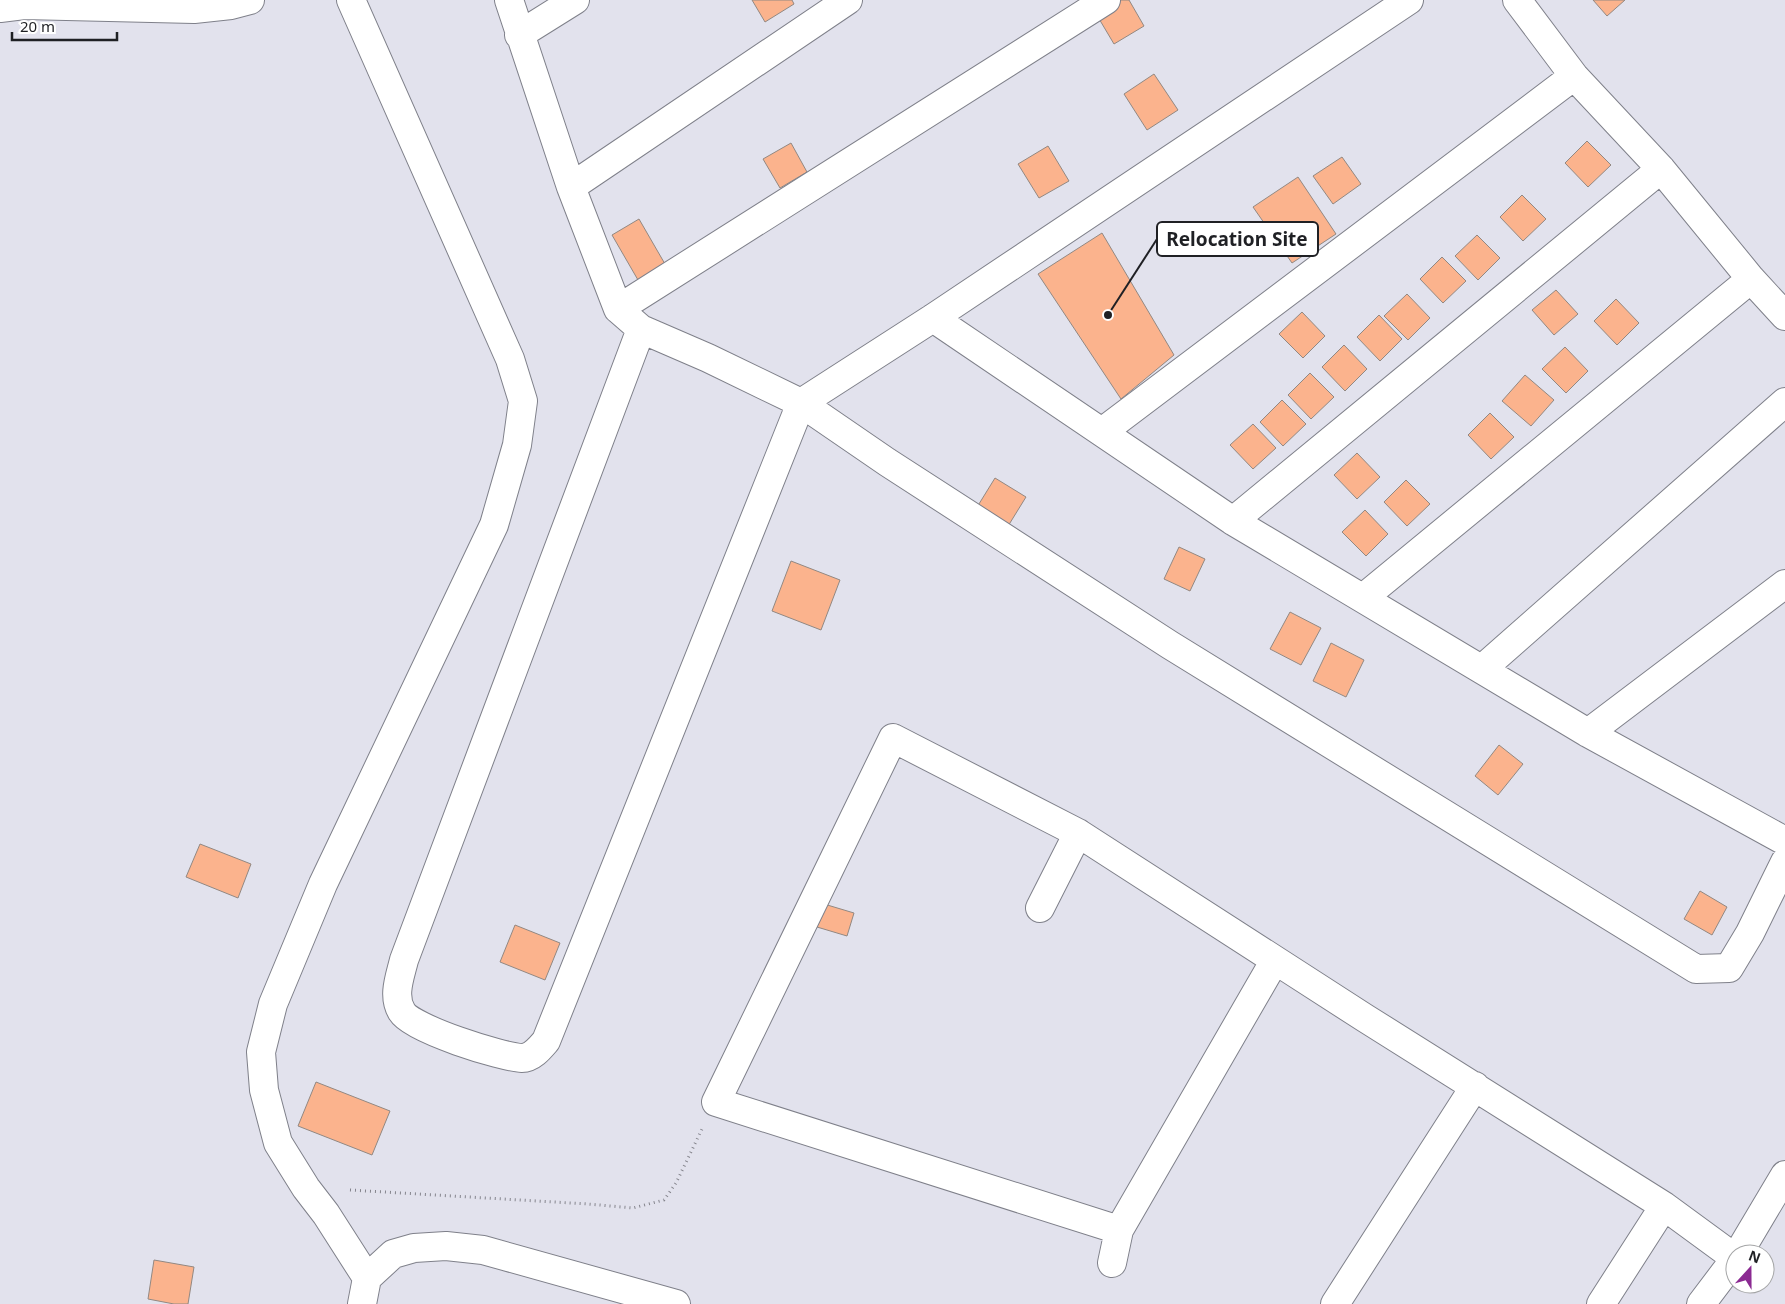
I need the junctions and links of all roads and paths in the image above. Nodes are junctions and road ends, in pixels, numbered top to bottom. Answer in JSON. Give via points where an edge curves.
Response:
{"nodes":[{"id":1,"x":250,"y":0,"type":"edge"},
{"id":2,"x":351,"y":0,"type":"edge"},
{"id":3,"x":508,"y":0,"type":"edge"},
{"id":4,"x":575,"y":0,"type":"edge"},
{"id":5,"x":848,"y":0,"type":"edge"},
{"id":6,"x":1106,"y":0,"type":"edge"},
{"id":7,"x":1409,"y":0,"type":"edge"},
{"id":8,"x":1517,"y":0,"type":"edge"},
{"id":9,"x":184,"y":4,"type":"edge"},
{"id":10,"x":0,"y":8,"type":"edge"},
{"id":11,"x":519,"y":35,"type":"junction"},
{"id":12,"x":1574,"y":76,"type":"junction"},
{"id":13,"x":1661,"y":169,"type":"junction"},
{"id":14,"x":571,"y":187,"type":"junction"},
{"id":15,"x":1751,"y":279,"type":"junction"},
{"id":16,"x":618,"y":309,"type":"junction"},
{"id":17,"x":1785,"y":316,"type":"edge"},
{"id":18,"x":933,"y":318,"type":"junction"},
{"id":19,"x":641,"y":329,"type":"junction"},
{"id":20,"x":1785,"y":402,"type":"edge"},
{"id":21,"x":801,"y":403,"type":"junction"},
{"id":22,"x":1102,"y":432,"type":"junction"},
{"id":23,"x":1233,"y":521,"type":"junction"},
{"id":24,"x":1785,"y":584,"type":"edge"},
{"id":25,"x":1362,"y":598,"type":"junction"},
{"id":26,"x":1482,"y":669,"type":"junction"},
{"id":27,"x":1588,"y":733,"type":"junction"},
{"id":28,"x":1078,"y":833,"type":"junction"},
{"id":29,"x":1785,"y":841,"type":"edge"},
{"id":30,"x":1785,"y":862,"type":"edge"},
{"id":31,"x":1040,"y":908,"type":"dead end"},
{"id":32,"x":1275,"y":960,"type":"junction"},
{"id":33,"x":1475,"y":1086,"type":"junction"},
{"id":34,"x":716,"y":1102,"type":"junction"},
{"id":35,"x":1785,"y":1176,"type":"edge"},
{"id":36,"x":306,"y":1188,"type":"junction"},
{"id":37,"x":1664,"y":1206,"type":"junction"},
{"id":38,"x":1120,"y":1230,"type":"junction"},
{"id":39,"x":1744,"y":1244,"type":"edge"},
{"id":40,"x":1725,"y":1252,"type":"edge"},
{"id":41,"x":1112,"y":1263,"type":"dead end"},
{"id":42,"x":1725,"y":1272,"type":"edge"},
{"id":43,"x":367,"y":1278,"type":"junction"},
{"id":44,"x":362,"y":1304,"type":"edge"},
{"id":45,"x":676,"y":1304,"type":"edge"},
{"id":46,"x":1335,"y":1304,"type":"edge"},
{"id":47,"x":1601,"y":1304,"type":"edge"},
{"id":48,"x":1701,"y":1304,"type":"edge"}],
"edges":[{"from":1,"to":9,"type":"street","via":[[231,5]]},
{"from":2,"to":36,"type":"street","via":[[510,359],[523,401],[517,445],[494,525],[323,884],[273,1004],[262,1052],[264,1090],[278,1143]]},
{"from":3,"to":11,"type":"street"},
{"from":4,"to":11,"type":"street"},
{"from":5,"to":14,"type":"street"},
{"from":6,"to":16,"type":"street"},
{"from":7,"to":18,"type":"street"},
{"from":8,"to":12,"type":"street"},
{"from":9,"to":10,"type":"street"},
{"from":11,"to":14,"type":"street"},
{"from":12,"to":13,"type":"street"},
{"from":12,"to":22,"type":"street"},
{"from":13,"to":15,"type":"street"},
{"from":13,"to":23,"type":"street"},
{"from":14,"to":16,"type":"street"},
{"from":15,"to":17,"type":"street"},
{"from":15,"to":25,"type":"street"},
{"from":16,"to":19,"type":"street"},
{"from":18,"to":21,"type":"street"},
{"from":18,"to":22,"type":"street"},
{"from":19,"to":21,"type":"street"},
{"from":19,"to":21,"type":"street","via":[[404,960],[396,993],[402,1013],[422,1026],[466,1045],[523,1058],[534,1054],[546,1041]]},
{"from":20,"to":26,"type":"street"},
{"from":21,"to":30,"type":"street","via":[[1170,645],[1696,969],[1729,968]]},
{"from":22,"to":23,"type":"street"},
{"from":23,"to":25,"type":"street"},
{"from":24,"to":27,"type":"street"},
{"from":25,"to":26,"type":"street"},
{"from":26,"to":27,"type":"street"},
{"from":27,"to":29,"type":"street"},
{"from":28,"to":31,"type":"street"},
{"from":28,"to":32,"type":"street"},
{"from":28,"to":34,"type":"street","via":[[893,738]]},
{"from":32,"to":33,"type":"street"},
{"from":32,"to":38,"type":"street"},
{"from":33,"to":37,"type":"street"},
{"from":33,"to":46,"type":"street"},
{"from":34,"to":36,"type":"path","via":[[676,1183],[664,1200],[633,1208]]},
{"from":34,"to":38,"type":"street"},
{"from":35,"to":39,"type":"street"},
{"from":36,"to":43,"type":"street"},
{"from":37,"to":40,"type":"street"},
{"from":37,"to":47,"type":"street"},
{"from":38,"to":41,"type":"street"},
{"from":42,"to":48,"type":"street"},
{"from":43,"to":44,"type":"street"},
{"from":43,"to":45,"type":"street","via":[[393,1254],[414,1248],[446,1246],[483,1250]]}]}
